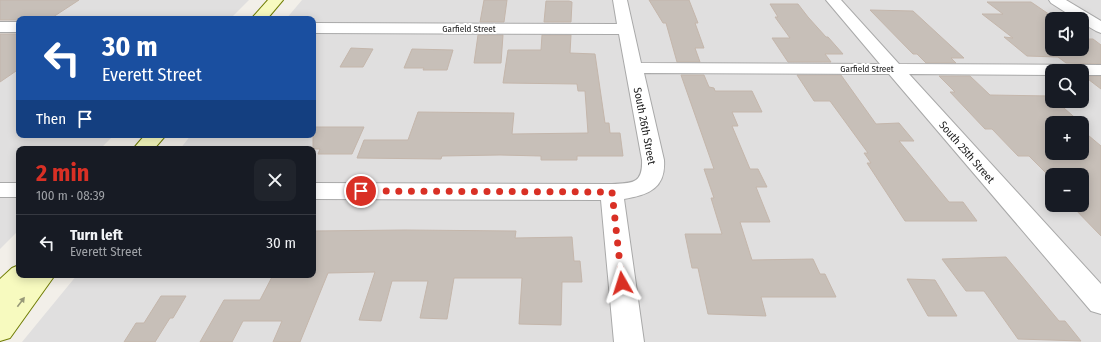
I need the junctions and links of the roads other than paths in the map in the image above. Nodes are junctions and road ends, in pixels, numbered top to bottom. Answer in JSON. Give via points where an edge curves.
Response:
{"nodes":[{"id":1,"x":276,"y":0,"type":"edge"},
{"id":2,"x":620,"y":0,"type":"edge"},
{"id":3,"x":833,"y":0,"type":"edge"},
{"id":4,"x":1056,"y":0,"type":"edge"},
{"id":5,"x":262,"y":16,"type":"edge"},
{"id":6,"x":0,"y":27,"type":"edge"},
{"id":7,"x":16,"y":28,"type":"edge"},
{"id":8,"x":316,"y":28,"type":"edge"},
{"id":9,"x":1101,"y":28,"type":"edge"},
{"id":10,"x":626,"y":29,"type":"junction"},
{"id":11,"x":634,"y":68,"type":"junction"},
{"id":12,"x":894,"y":69,"type":"junction"},
{"id":13,"x":1101,"y":70,"type":"edge"},
{"id":14,"x":153,"y":138,"type":"edge"},
{"id":15,"x":146,"y":146,"type":"edge"},
{"id":16,"x":0,"y":190,"type":"edge"},
{"id":17,"x":16,"y":190,"type":"edge"},
{"id":18,"x":316,"y":191,"type":"edge"},
{"id":19,"x":612,"y":192,"type":"junction"},
{"id":20,"x":18,"y":278,"type":"edge"},
{"id":21,"x":40,"y":278,"type":"edge"},
{"id":22,"x":0,"y":296,"type":"edge"},
{"id":23,"x":1101,"y":303,"type":"edge"},
{"id":24,"x":0,"y":329,"type":"edge"},
{"id":25,"x":629,"y":342,"type":"edge"}],
"edges":[{"from":1,"to":5,"type":"main road"},
{"from":2,"to":10,"type":"street","name":"South 26th Street"},
{"from":3,"to":12,"type":"street","name":"South 25th Street"},
{"from":4,"to":9,"type":"street"},
{"from":6,"to":7,"type":"street"},
{"from":8,"to":10,"type":"street","name":"Garfield Street"},
{"from":10,"to":11,"type":"street","name":"South 26th Street"},
{"from":11,"to":12,"type":"street","name":"Garfield Street"},
{"from":11,"to":19,"type":"street","name":"South 26th Street","via":[[653,160],[653,173],[648,182],[634,190]]},
{"from":12,"to":13,"type":"street","name":"Garfield Street"},
{"from":12,"to":23,"type":"street","name":"South 25th Street"},
{"from":14,"to":15,"type":"main road"},
{"from":16,"to":17,"type":"street"},
{"from":18,"to":19,"type":"street","name":"South 26th Street"},
{"from":19,"to":25,"type":"street"},
{"from":20,"to":22,"type":"main road"},
{"from":24,"to":21,"type":"main road","one_way":true}]}
